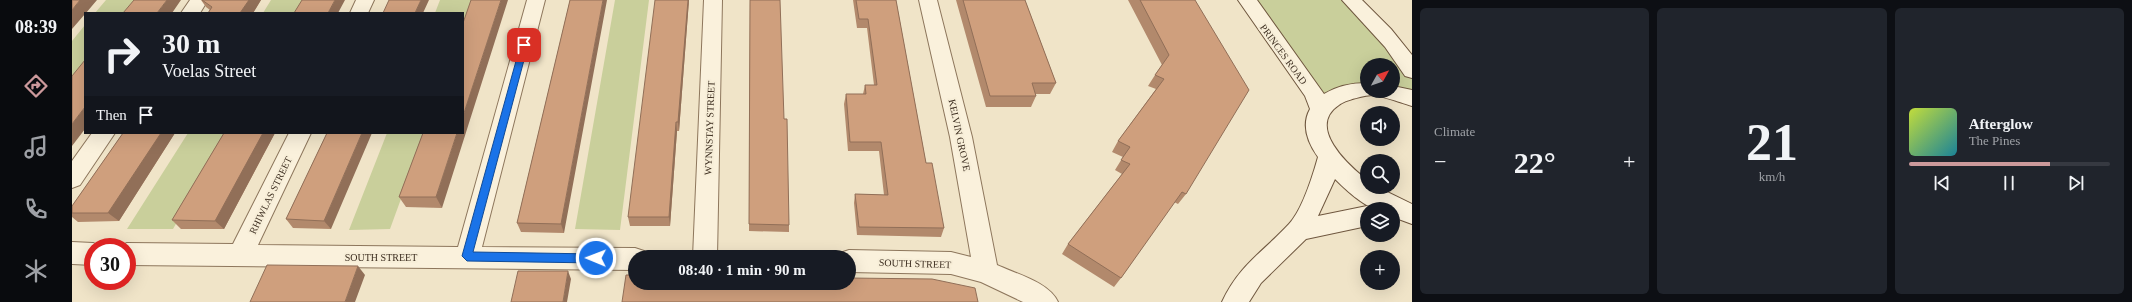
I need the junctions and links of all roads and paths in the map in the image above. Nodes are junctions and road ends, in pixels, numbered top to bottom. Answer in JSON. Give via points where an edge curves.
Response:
{"nodes":[{"id":1,"x":199,"y":0,"type":"edge"},
{"id":2,"x":365,"y":0,"type":"edge"},
{"id":3,"x":536,"y":0,"type":"edge"},
{"id":4,"x":713,"y":0,"type":"edge"},
{"id":5,"x":928,"y":0,"type":"edge"},
{"id":6,"x":1247,"y":0,"type":"edge"},
{"id":7,"x":1351,"y":0,"type":"edge"},
{"id":8,"x":191,"y":12,"type":"edge"},
{"id":9,"x":359,"y":12,"type":"edge"},
{"id":10,"x":1410,"y":64,"type":"edge"},
{"id":11,"x":1360,"y":90,"type":"edge"},
{"id":12,"x":1400,"y":95,"type":"edge"},
{"id":13,"x":1412,"y":98,"type":"edge"},
{"id":14,"x":1320,"y":108,"type":"junction"},
{"id":15,"x":103,"y":134,"type":"edge"},
{"id":16,"x":300,"y":134,"type":"edge"},
{"id":17,"x":1329,"y":157,"type":"junction"},
{"id":18,"x":72,"y":178,"type":"edge"},
{"id":19,"x":1402,"y":212,"type":"edge"},
{"id":20,"x":1360,"y":217,"type":"edge"},
{"id":21,"x":1299,"y":230,"type":"junction"},
{"id":22,"x":705,"y":250,"type":"edge"},
{"id":23,"x":72,"y":253,"type":"edge"},
{"id":24,"x":84,"y":254,"type":"edge"},
{"id":25,"x":136,"y":254,"type":"edge"},
{"id":26,"x":240,"y":256,"type":"junction"},
{"id":27,"x":467,"y":256,"type":"junction"},
{"id":28,"x":628,"y":259,"type":"edge"},
{"id":29,"x":856,"y":262,"type":"edge"},
{"id":30,"x":986,"y":272,"type":"junction"},
{"id":31,"x":1045,"y":302,"type":"edge"},
{"id":32,"x":1235,"y":302,"type":"edge"}],
"edges":[{"from":1,"to":8,"type":"street"},
{"from":2,"to":9,"type":"street"},
{"from":3,"to":27,"type":"street"},
{"from":4,"to":22,"type":"street","name":"WYNNSTAY STREET"},
{"from":5,"to":30,"type":"street","name":"KELVIN GROVE","via":[[961,137]]},
{"from":6,"to":14,"type":"street","name":"PRINCES ROAD","via":[[1314,94]]},
{"from":7,"to":10,"type":"street"},
{"from":11,"to":14,"type":"street","via":[[1334,96]]},
{"from":12,"to":13,"type":"street"},
{"from":14,"to":17,"type":"street","via":[[1316,124],[1320,142]]},
{"from":15,"to":18,"type":"street"},
{"from":16,"to":26,"type":"street","name":"RHIWLAS STREET"},
{"from":17,"to":19,"type":"street","via":[[1358,186]]},
{"from":17,"to":21,"type":"street","via":[[1323,182]]},
{"from":20,"to":21,"type":"street"},
{"from":21,"to":32,"type":"street","via":[[1252,275]]},
{"from":23,"to":24,"type":"street"},
{"from":25,"to":26,"type":"street","name":"SOUTH STREET"},
{"from":26,"to":27,"type":"street","name":"SOUTH STREET"},
{"from":27,"to":28,"type":"street","name":"SOUTH STREET"},
{"from":29,"to":30,"type":"street","name":"SOUTH STREET","via":[[951,263]]},
{"from":30,"to":31,"type":"street","name":"SOUTH STREET"}]}
